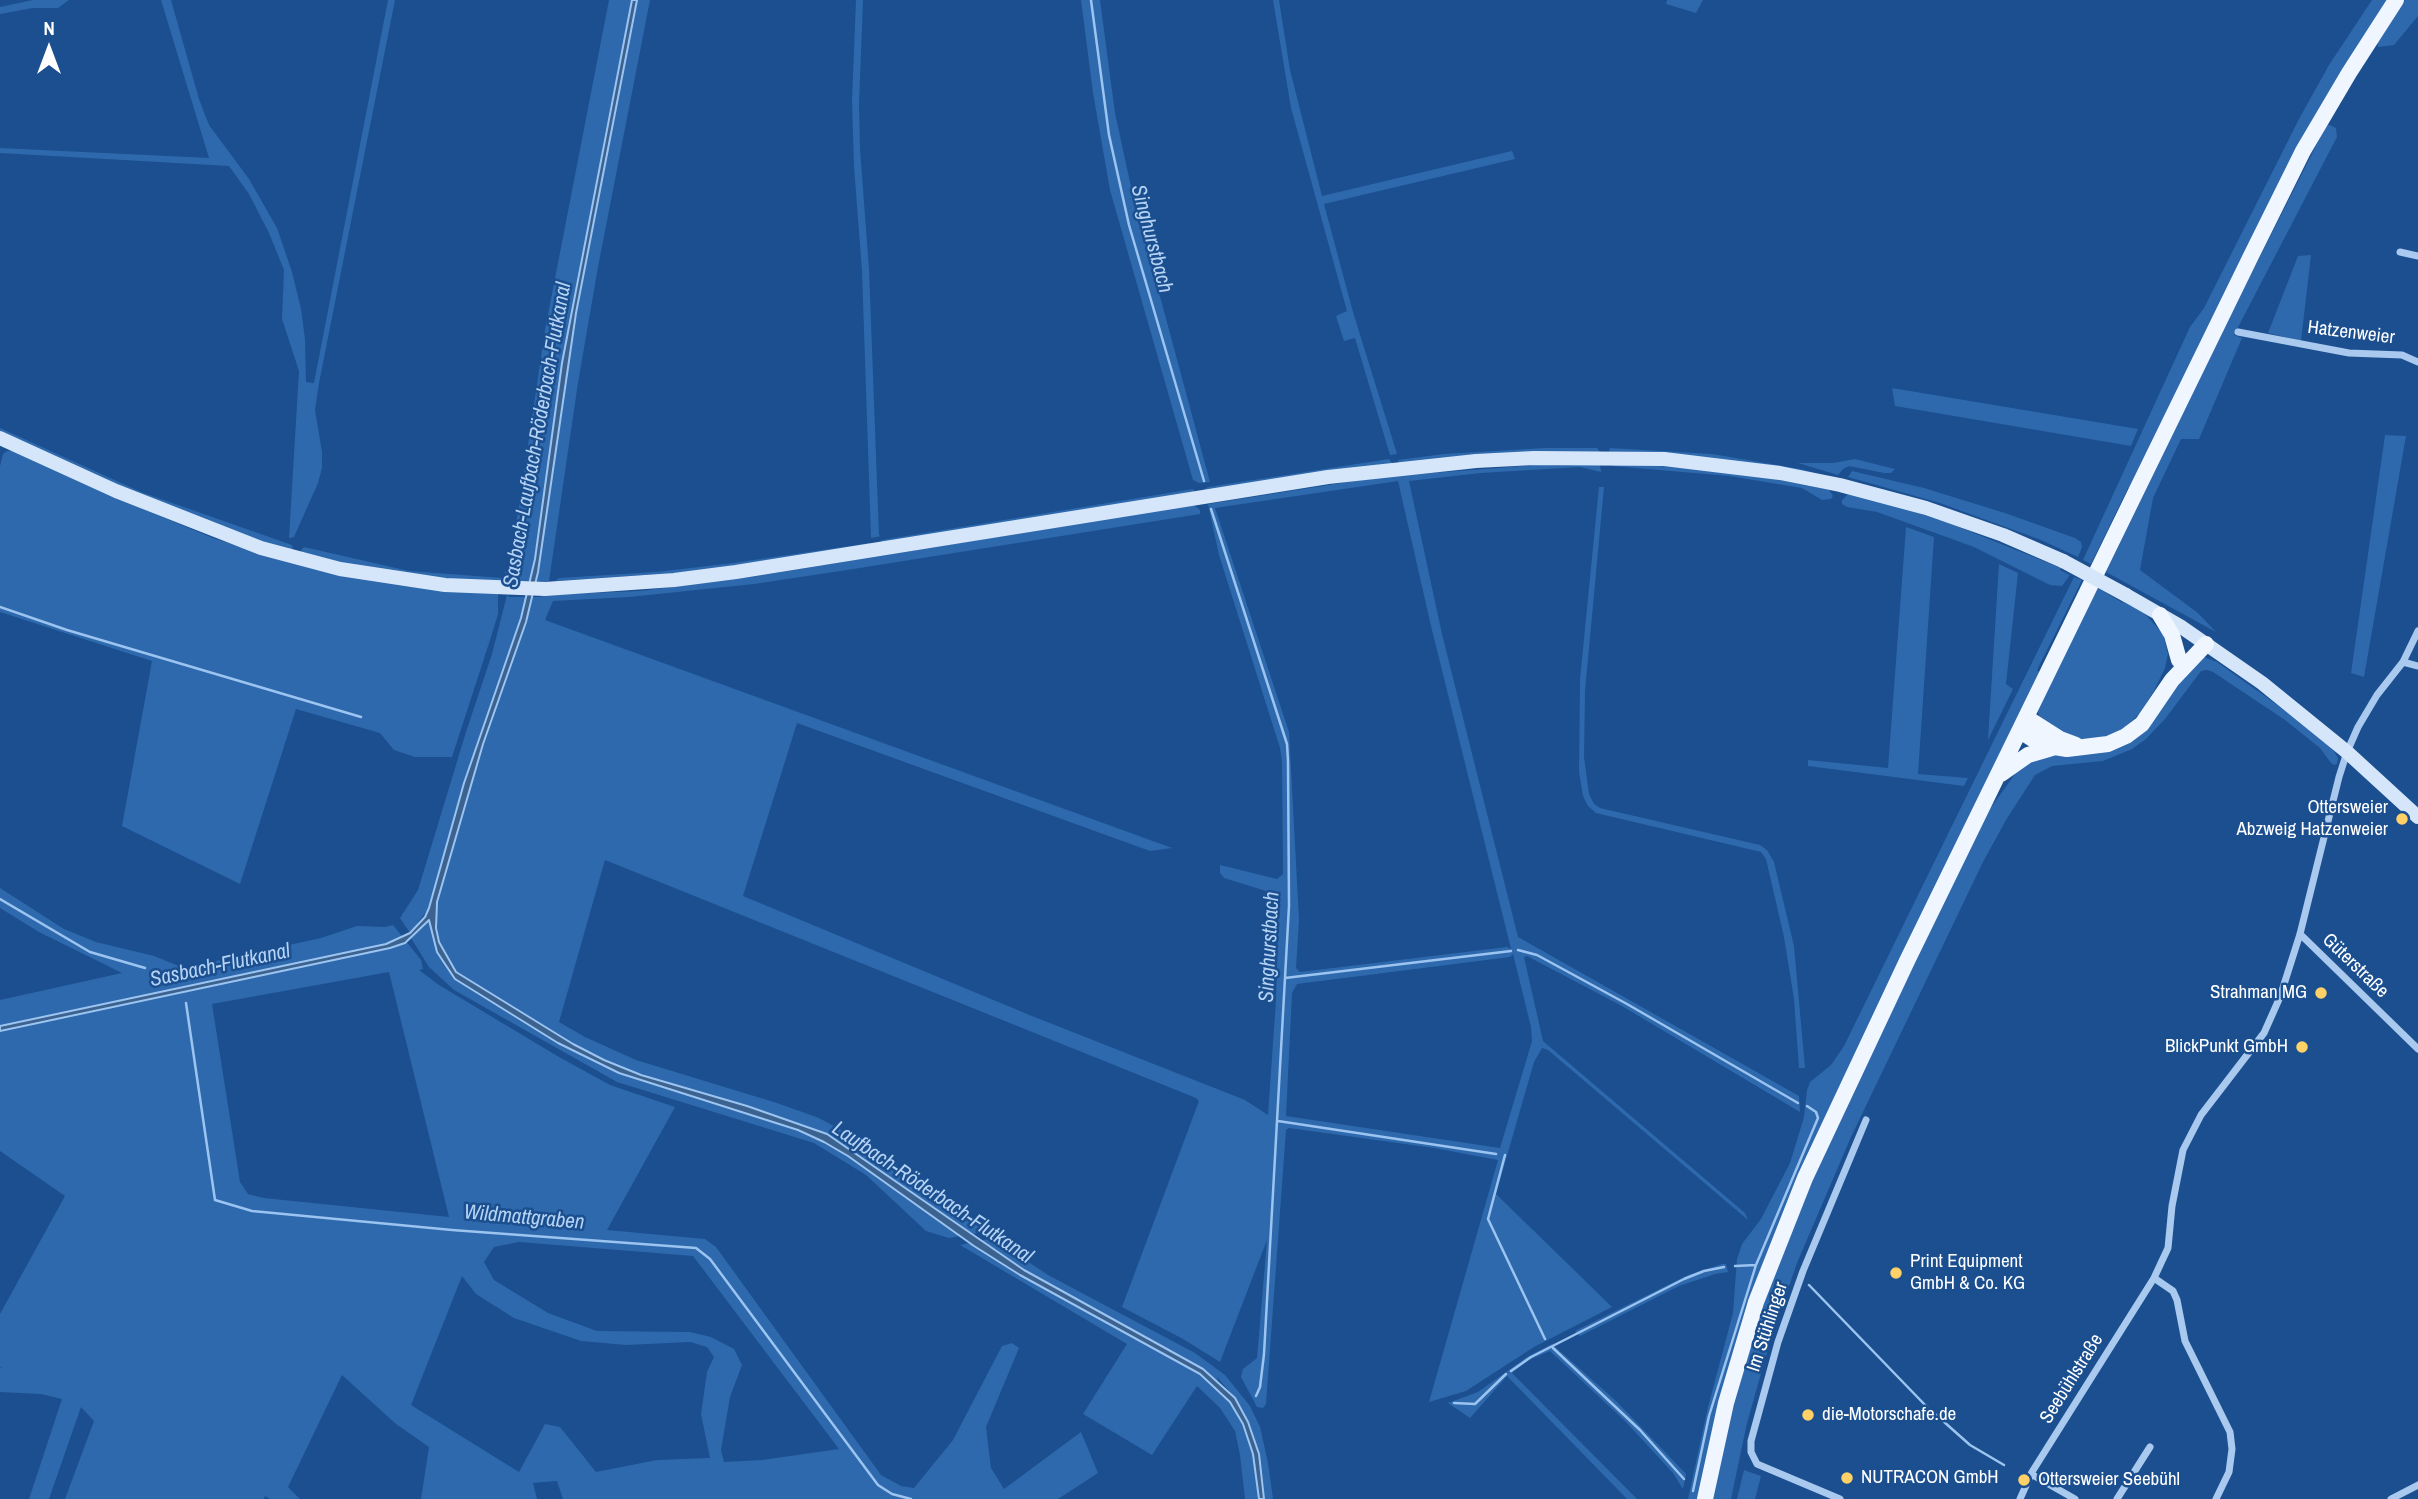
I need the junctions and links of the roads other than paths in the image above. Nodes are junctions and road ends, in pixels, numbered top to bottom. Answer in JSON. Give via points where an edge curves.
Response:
{"nodes":[{"id":1,"x":2396,"y":0,"type":"edge"},
{"id":2,"x":2400,"y":252,"type":"dead end"},
{"id":3,"x":2418,"y":256,"type":"edge"},
{"id":4,"x":2238,"y":332,"type":"dead end"},
{"id":5,"x":2418,"y":362,"type":"edge"},
{"id":6,"x":0,"y":438,"type":"edge"},
{"id":7,"x":2160,"y":615,"type":"junction"},
{"id":8,"x":2418,"y":631,"type":"edge"},
{"id":9,"x":2202,"y":641,"type":"junction"},
{"id":10,"x":2179,"y":660,"type":"junction"},
{"id":11,"x":2403,"y":662,"type":"junction"},
{"id":12,"x":2418,"y":666,"type":"edge"},
{"id":13,"x":2172,"y":680,"type":"junction"},
{"id":14,"x":2023,"y":725,"type":"junction"},
{"id":15,"x":2085,"y":747,"type":"junction"},
{"id":16,"x":2052,"y":748,"type":"junction"},
{"id":17,"x":2347,"y":752,"type":"junction"},
{"id":18,"x":1997,"y":778,"type":"junction"},
{"id":19,"x":2418,"y":817,"type":"edge"},
{"id":20,"x":2300,"y":934,"type":"junction"},
{"id":21,"x":2418,"y":1049,"type":"edge"},
{"id":22,"x":1866,"y":1120,"type":"dead end"},
{"id":23,"x":2154,"y":1278,"type":"junction"},
{"id":24,"x":2150,"y":1447,"type":"dead end"},
{"id":25,"x":2031,"y":1474,"type":"junction"},
{"id":26,"x":2418,"y":1485,"type":"edge"},
{"id":27,"x":1705,"y":1499,"type":"edge"},
{"id":28,"x":1840,"y":1499,"type":"edge"},
{"id":29,"x":2020,"y":1499,"type":"edge"},
{"id":30,"x":2075,"y":1499,"type":"edge"},
{"id":31,"x":2117,"y":1499,"type":"edge"},
{"id":32,"x":2216,"y":1499,"type":"edge"},
{"id":33,"x":2391,"y":1499,"type":"edge"}],
"edges":[{"from":1,"to":14,"type":"main road","via":[[2304,151]]},
{"from":2,"to":3,"type":"street"},
{"from":4,"to":5,"type":"street","name":"Hatzenweier","via":[[2349,353],[2402,355]]},
{"from":6,"to":7,"type":"street","bridge":true,"via":[[159,510],[284,555],[340,569],[445,585],[545,589],[736,572],[1328,477],[1534,458],[1664,459],[1780,473],[1926,508],[2063,561]]},
{"from":7,"to":9,"type":"street"},
{"from":7,"to":10,"type":"main road"},
{"from":8,"to":11,"type":"street"},
{"from":9,"to":10,"type":"main road","via":[[2189,646]]},
{"from":9,"to":13,"type":"main road"},
{"from":9,"to":17,"type":"street"},
{"from":10,"to":13,"type":"main road"},
{"from":11,"to":12,"type":"street"},
{"from":11,"to":17,"type":"street","via":[[2372,704]]},
{"from":13,"to":15,"type":"main road","via":[[2142,724],[2108,744]]},
{"from":14,"to":15,"type":"main road"},
{"from":14,"to":16,"type":"main road","via":[[2042,745]]},
{"from":14,"to":18,"type":"main road"},
{"from":15,"to":16,"type":"main road"},
{"from":16,"to":18,"type":"main road","via":[[2018,760]]},
{"from":17,"to":19,"type":"street"},
{"from":17,"to":20,"type":"street","name":"Seebühlstraße"},
{"from":18,"to":27,"type":"main road","via":[[1800,1191],[1752,1315]]},
{"from":20,"to":21,"type":"street","name":"Güterstraße"},
{"from":20,"to":23,"type":"street","name":"Seebühlstraße","via":[[2264,1034],[2201,1115],[2183,1150],[2168,1248]]},
{"from":22,"to":28,"type":"street","name":"Im Stühlinger","via":[[1803,1271],[1751,1441],[1757,1464]]},
{"from":23,"to":25,"type":"street","name":"Seebühlstraße"},
{"from":23,"to":32,"type":"street","via":[[2177,1300],[2185,1341],[2230,1432],[2229,1472]]},
{"from":24,"to":31,"type":"street"},
{"from":25,"to":29,"type":"street","name":"Seebühlstraße"},
{"from":25,"to":30,"type":"street"},
{"from":26,"to":33,"type":"street"}]}
